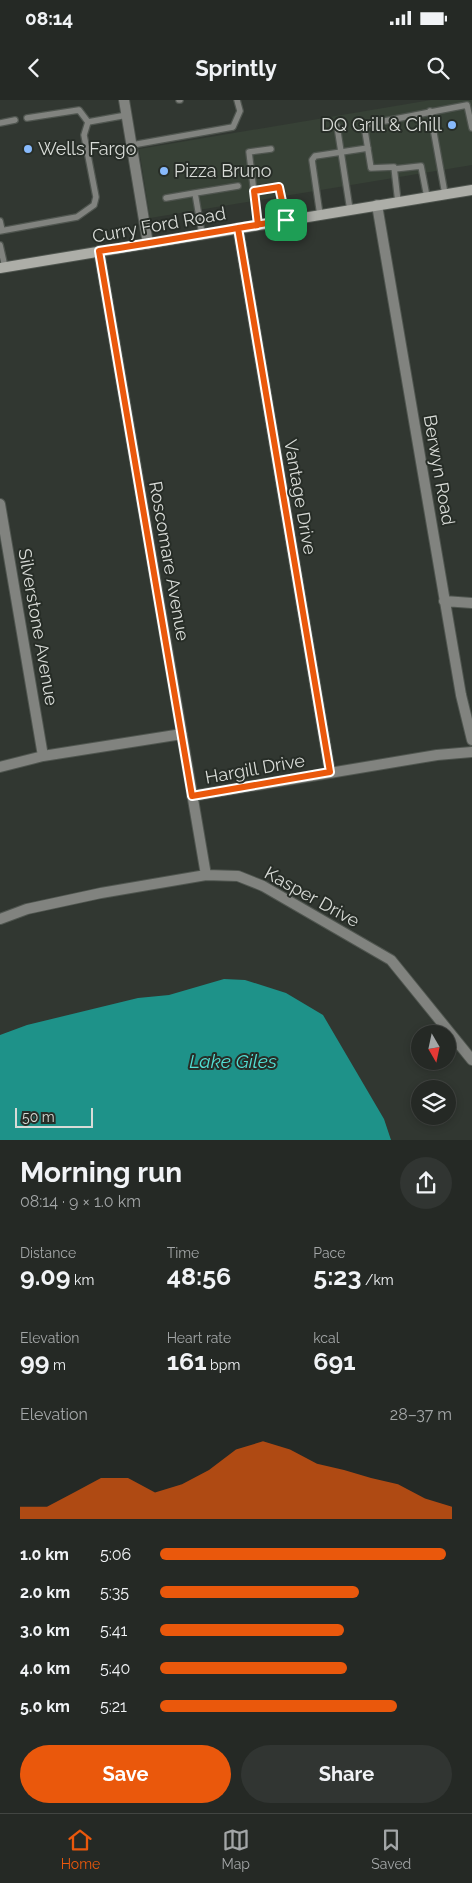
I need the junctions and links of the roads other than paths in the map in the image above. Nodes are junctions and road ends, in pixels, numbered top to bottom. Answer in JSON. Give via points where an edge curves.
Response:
{"nodes":[{"id":1,"x":124,"y":100,"type":"edge"},
{"id":2,"x":237,"y":100,"type":"edge"},
{"id":3,"x":430,"y":111,"type":"junction"},
{"id":4,"x":127,"y":114,"type":"junction"},
{"id":5,"x":27,"y":118,"type":"dead end"},
{"id":6,"x":15,"y":120,"type":"dead end"},
{"id":7,"x":88,"y":122,"type":"junction"},
{"id":8,"x":0,"y":123,"type":"edge"},
{"id":9,"x":337,"y":126,"type":"dead end"},
{"id":10,"x":472,"y":128,"type":"edge"},
{"id":11,"x":132,"y":145,"type":"junction"},
{"id":12,"x":368,"y":148,"type":"junction"},
{"id":13,"x":271,"y":149,"type":"dead end"},
{"id":14,"x":341,"y":152,"type":"junction"},
{"id":15,"x":394,"y":169,"type":"junction"},
{"id":16,"x":238,"y":186,"type":"dead end"},
{"id":17,"x":472,"y":190,"type":"edge"},
{"id":18,"x":254,"y":191,"type":"junction"},
{"id":19,"x":195,"y":193,"type":"junction"},
{"id":20,"x":445,"y":194,"type":"junction"},
{"id":21,"x":427,"y":197,"type":"junction"},
{"id":22,"x":166,"y":198,"type":"dead end"},
{"id":23,"x":398,"y":202,"type":"junction"},
{"id":24,"x":377,"y":205,"type":"junction"},
{"id":25,"x":350,"y":210,"type":"junction"},
{"id":26,"x":320,"y":215,"type":"junction"},
{"id":27,"x":286,"y":220,"type":"junction"},
{"id":28,"x":0,"y":221,"type":"edge"},
{"id":29,"x":258,"y":225,"type":"junction"},
{"id":30,"x":238,"y":228,"type":"junction"},
{"id":31,"x":1,"y":230,"type":"edge"},
{"id":32,"x":202,"y":234,"type":"junction"},
{"id":33,"x":148,"y":244,"type":"junction"},
{"id":34,"x":0,"y":245,"type":"edge"},
{"id":35,"x":99,"y":251,"type":"junction"},
{"id":36,"x":3,"y":267,"type":"edge"},
{"id":37,"x":0,"y":504,"type":"edge"},
{"id":38,"x":444,"y":601,"type":"junction"},
{"id":39,"x":472,"y":603,"type":"edge"},
{"id":40,"x":182,"y":734,"type":"junction"},
{"id":41,"x":472,"y":740,"type":"edge"},
{"id":42,"x":472,"y":752,"type":"edge"},
{"id":43,"x":43,"y":756,"type":"junction"},
{"id":44,"x":0,"y":768,"type":"edge"},
{"id":45,"x":330,"y":772,"type":"junction"},
{"id":46,"x":192,"y":796,"type":"junction"},
{"id":47,"x":206,"y":876,"type":"junction"},
{"id":48,"x":0,"y":919,"type":"edge"},
{"id":49,"x":472,"y":1060,"type":"edge"}],
"edges":[{"from":1,"to":4,"type":"street"},
{"from":2,"to":11,"type":"lane","via":[[240,111],[233,127]]},
{"from":3,"to":10,"type":"lane","via":[[466,105]]},
{"from":3,"to":12,"type":"lane","via":[[364,124]]},
{"from":3,"to":20,"type":"lane"},
{"from":4,"to":7,"type":"lane"},
{"from":4,"to":11,"type":"street"},
{"from":5,"to":7,"type":"lane","via":[[79,110]]},
{"from":6,"to":8,"type":"lane"},
{"from":7,"to":31,"type":"lane","via":[[84,135],[96,197],[94,205],[77,217]]},
{"from":9,"to":14,"type":"lane"},
{"from":11,"to":33,"type":"street"},
{"from":12,"to":14,"type":"lane"},
{"from":12,"to":15,"type":"lane","via":[[371,168],[392,166]]},
{"from":13,"to":18,"type":"lane","via":[[249,152]]},
{"from":14,"to":25,"type":"lane"},
{"from":14,"to":26,"type":"lane","via":[[315,156],[312,160]]},
{"from":15,"to":21,"type":"lane","via":[[420,165]]},
{"from":15,"to":23,"type":"lane"},
{"from":16,"to":19,"type":"lane"},
{"from":17,"to":20,"type":"street","name":"Curry Ford Road"},
{"from":18,"to":27,"type":"lane","via":[[279,187]]},
{"from":18,"to":29,"type":"lane"},
{"from":19,"to":22,"type":"lane"},
{"from":19,"to":32,"type":"lane"},
{"from":20,"to":21,"type":"street","name":"Curry Ford Road"},
{"from":21,"to":23,"type":"street","name":"Curry Ford Road"},
{"from":23,"to":24,"type":"street","name":"Curry Ford Road"},
{"from":24,"to":25,"type":"street","name":"Curry Ford Road"},
{"from":24,"to":38,"type":"street","name":"Berwyn Road"},
{"from":25,"to":26,"type":"street","name":"Curry Ford Road"},
{"from":26,"to":27,"type":"street","name":"Curry Ford Road"},
{"from":27,"to":29,"type":"street","name":"Curry Ford Road"},
{"from":28,"to":31,"type":"lane"},
{"from":29,"to":30,"type":"street","name":"Curry Ford Road"},
{"from":30,"to":32,"type":"street","name":"Curry Ford Road"},
{"from":30,"to":45,"type":"street","name":"Vantage Drive"},
{"from":32,"to":33,"type":"street","name":"Curry Ford Road"},
{"from":33,"to":35,"type":"street","name":"Curry Ford Road"},
{"from":34,"to":36,"type":"lane"},
{"from":35,"to":36,"type":"street","name":"Curry Ford Road"},
{"from":35,"to":40,"type":"street","name":"Roscomare Avenue"},
{"from":37,"to":43,"type":"street","name":"Silverstone Avenue"},
{"from":38,"to":39,"type":"street"},
{"from":38,"to":41,"type":"street","name":"Berwyn Road"},
{"from":40,"to":43,"type":"street"},
{"from":40,"to":46,"type":"street","name":"Roscomare Avenue"},
{"from":42,"to":45,"type":"street","name":"Hargill Drive"},
{"from":43,"to":44,"type":"street"},
{"from":45,"to":46,"type":"street","name":"Hargill Drive"},
{"from":46,"to":47,"type":"street","name":"Roscomare Avenue"},
{"from":47,"to":48,"type":"street","name":"Kasper Drive","via":[[101,893],[27,909]]},
{"from":47,"to":49,"type":"street","name":"Kasper Drive","via":[[238,876],[263,886],[391,960]]}]}
